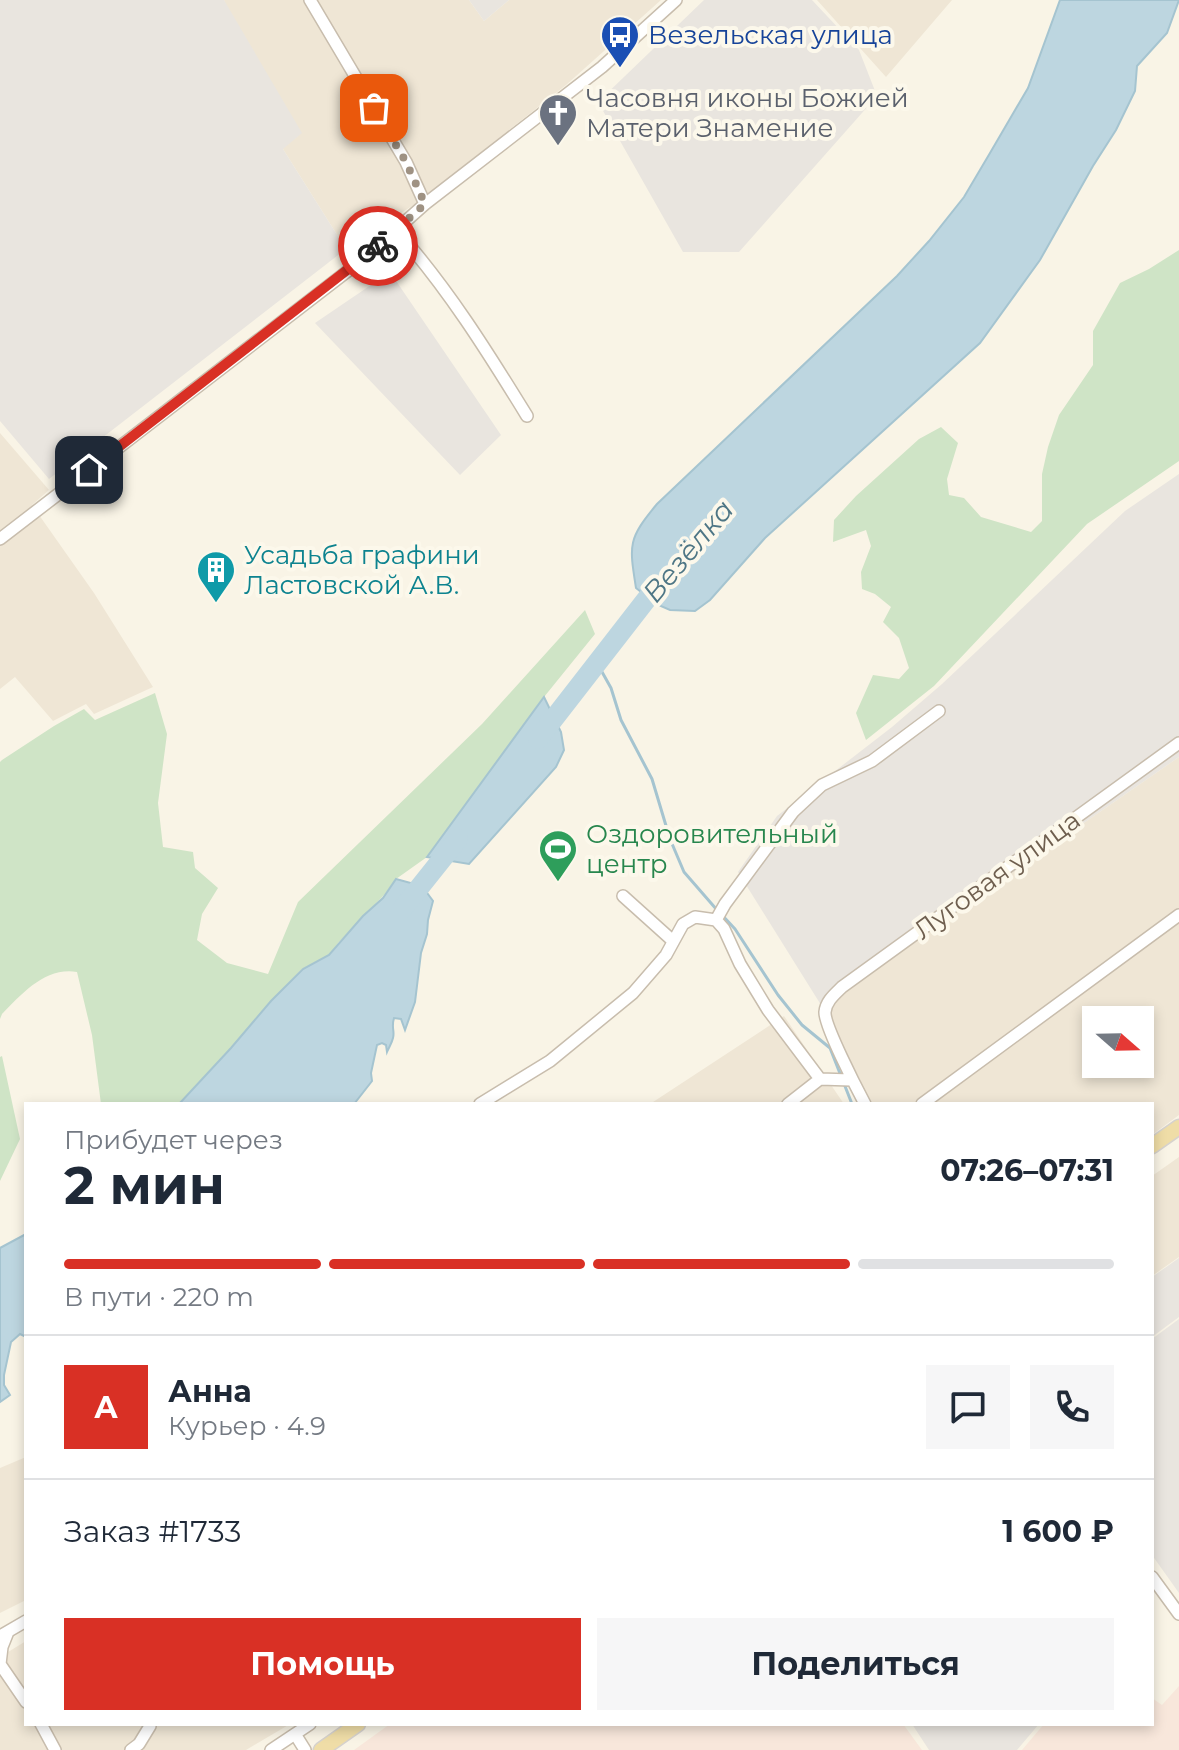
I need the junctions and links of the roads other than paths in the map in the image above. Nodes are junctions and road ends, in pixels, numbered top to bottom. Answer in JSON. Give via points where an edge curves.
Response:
{"nodes":[{"id":1,"x":310,"y":0,"type":"edge"},
{"id":2,"x":676,"y":0,"type":"edge"},
{"id":3,"x":425,"y":204,"type":"junction"},
{"id":4,"x":396,"y":230,"type":"junction"},
{"id":5,"x":527,"y":416,"type":"dead end"},
{"id":6,"x":0,"y":539,"type":"edge"},
{"id":7,"x":939,"y":711,"type":"dead end"},
{"id":8,"x":1179,"y":743,"type":"edge"},
{"id":9,"x":623,"y":896,"type":"dead end"},
{"id":10,"x":1179,"y":915,"type":"edge"},
{"id":11,"x":716,"y":920,"type":"junction"},
{"id":12,"x":673,"y":941,"type":"junction"},
{"id":13,"x":820,"y":1079,"type":"junction"},
{"id":14,"x":851,"y":1080,"type":"junction"},
{"id":15,"x":483,"y":1102,"type":"edge"},
{"id":16,"x":791,"y":1102,"type":"edge"},
{"id":17,"x":864,"y":1102,"type":"edge"},
{"id":18,"x":925,"y":1102,"type":"edge"},
{"id":19,"x":1179,"y":1127,"type":"edge"},
{"id":20,"x":1154,"y":1145,"type":"edge"},
{"id":21,"x":1154,"y":1580,"type":"edge"},
{"id":22,"x":1179,"y":1614,"type":"edge"},
{"id":23,"x":24,"y":1622,"type":"edge"},
{"id":24,"x":4,"y":1634,"type":"edge"},
{"id":25,"x":0,"y":1664,"type":"edge"},
{"id":26,"x":24,"y":1699,"type":"edge"},
{"id":27,"x":42,"y":1726,"type":"edge"},
{"id":28,"x":150,"y":1726,"type":"edge"},
{"id":29,"x":307,"y":1726,"type":"edge"},
{"id":30,"x":355,"y":1726,"type":"edge"},
{"id":31,"x":295,"y":1734,"type":"junction"},
{"id":32,"x":55,"y":1750,"type":"edge"},
{"id":33,"x":131,"y":1750,"type":"edge"},
{"id":34,"x":271,"y":1750,"type":"edge"},
{"id":35,"x":305,"y":1750,"type":"edge"},
{"id":36,"x":321,"y":1750,"type":"edge"}],
"edges":[{"from":1,"to":3,"type":"street","via":[[406,162]]},
{"from":2,"to":3,"type":"street","via":[[602,67]]},
{"from":3,"to":4,"type":"street"},
{"from":4,"to":5,"type":"street","via":[[423,260]]},
{"from":4,"to":6,"type":"street"},
{"from":7,"to":11,"type":"street","via":[[872,761],[822,785],[793,812]]},
{"from":8,"to":14,"type":"street","name":"Луговая улица","via":[[842,987],[828,1002],[825,1015]]},
{"from":9,"to":12,"type":"street"},
{"from":10,"to":18,"type":"street"},
{"from":11,"to":12,"type":"street","via":[[695,917],[683,924]]},
{"from":11,"to":13,"type":"street","via":[[768,1010]]},
{"from":12,"to":15,"type":"street","via":[[633,993],[550,1061]]},
{"from":13,"to":14,"type":"street"},
{"from":13,"to":16,"type":"street"},
{"from":14,"to":17,"type":"street"},
{"from":19,"to":20,"type":"main road"},
{"from":21,"to":22,"type":"street"},
{"from":23,"to":24,"type":"street"},
{"from":24,"to":25,"type":"street"},
{"from":25,"to":26,"type":"street"},
{"from":27,"to":32,"type":"street"},
{"from":28,"to":33,"type":"street"},
{"from":29,"to":31,"type":"street"},
{"from":30,"to":36,"type":"main road"},
{"from":31,"to":34,"type":"street"},
{"from":31,"to":35,"type":"street"}]}
